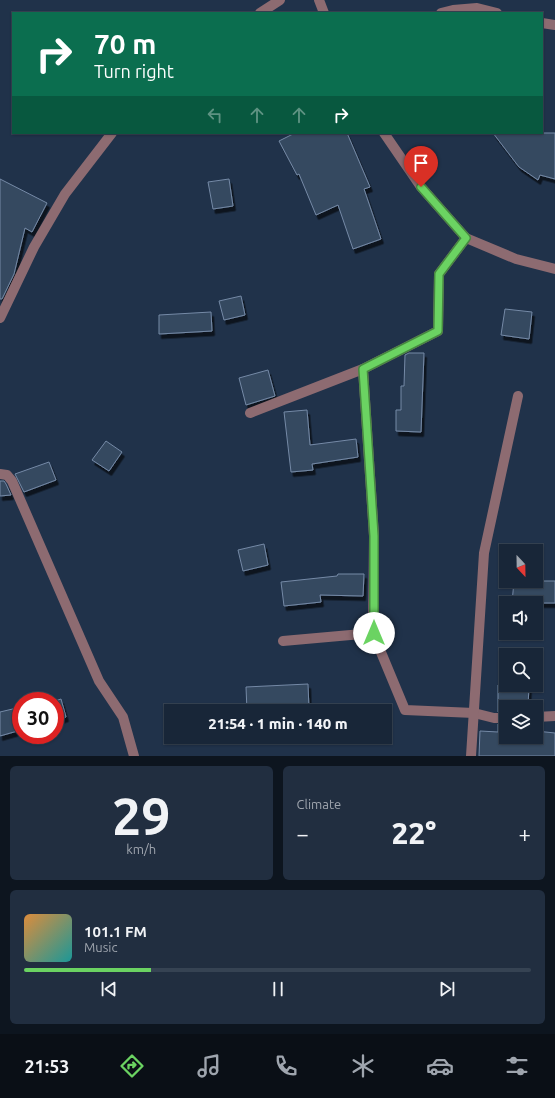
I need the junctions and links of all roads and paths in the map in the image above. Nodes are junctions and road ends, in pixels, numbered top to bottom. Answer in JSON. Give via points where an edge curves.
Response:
{"nodes":[{"id":1,"x":280,"y":0,"type":"edge"},
{"id":2,"x":319,"y":0,"type":"edge"},
{"id":3,"x":262,"y":12,"type":"edge"},
{"id":4,"x":324,"y":12,"type":"edge"},
{"id":5,"x":445,"y":12,"type":"edge"},
{"id":6,"x":494,"y":12,"type":"edge"},
{"id":7,"x":543,"y":24,"type":"edge"},
{"id":8,"x":555,"y":25,"type":"edge"},
{"id":9,"x":111,"y":134,"type":"edge"},
{"id":10,"x":385,"y":134,"type":"edge"},
{"id":11,"x":466,"y":238,"type":"junction"},
{"id":12,"x":555,"y":269,"type":"edge"},
{"id":13,"x":0,"y":318,"type":"edge"},
{"id":14,"x":363,"y":369,"type":"junction"},
{"id":15,"x":518,"y":396,"type":"dead end"},
{"id":16,"x":250,"y":413,"type":"dead end"},
{"id":17,"x":0,"y":474,"type":"edge"},
{"id":18,"x":374,"y":633,"type":"junction"},
{"id":19,"x":283,"y":641,"type":"dead end"},
{"id":20,"x":474,"y":713,"type":"junction"},
{"id":21,"x":555,"y":716,"type":"edge"},
{"id":22,"x":543,"y":717,"type":"edge"},
{"id":23,"x":499,"y":718,"type":"edge"},
{"id":24,"x":134,"y":756,"type":"edge"},
{"id":25,"x":471,"y":756,"type":"edge"}],
"edges":[{"from":1,"to":3,"type":"street"},
{"from":2,"to":4,"type":"street"},
{"from":5,"to":6,"type":"street","via":[[477,8]]},
{"from":7,"to":8,"type":"street"},
{"from":9,"to":13,"type":"street","via":[[65,194],[34,247]]},
{"from":10,"to":11,"type":"street","via":[[421,187]]},
{"from":11,"to":12,"type":"street","via":[[516,259]]},
{"from":11,"to":14,"type":"street","via":[[439,274],[438,331]]},
{"from":14,"to":16,"type":"street"},
{"from":14,"to":18,"type":"street","via":[[374,536]]},
{"from":15,"to":20,"type":"street","via":[[484,553]]},
{"from":17,"to":24,"type":"street","via":[[7,475],[12,481],[99,681],[123,717]]},
{"from":18,"to":19,"type":"street"},
{"from":18,"to":20,"type":"street","via":[[405,710]]},
{"from":20,"to":23,"type":"street"},
{"from":20,"to":25,"type":"street"},
{"from":21,"to":22,"type":"street"}]}
